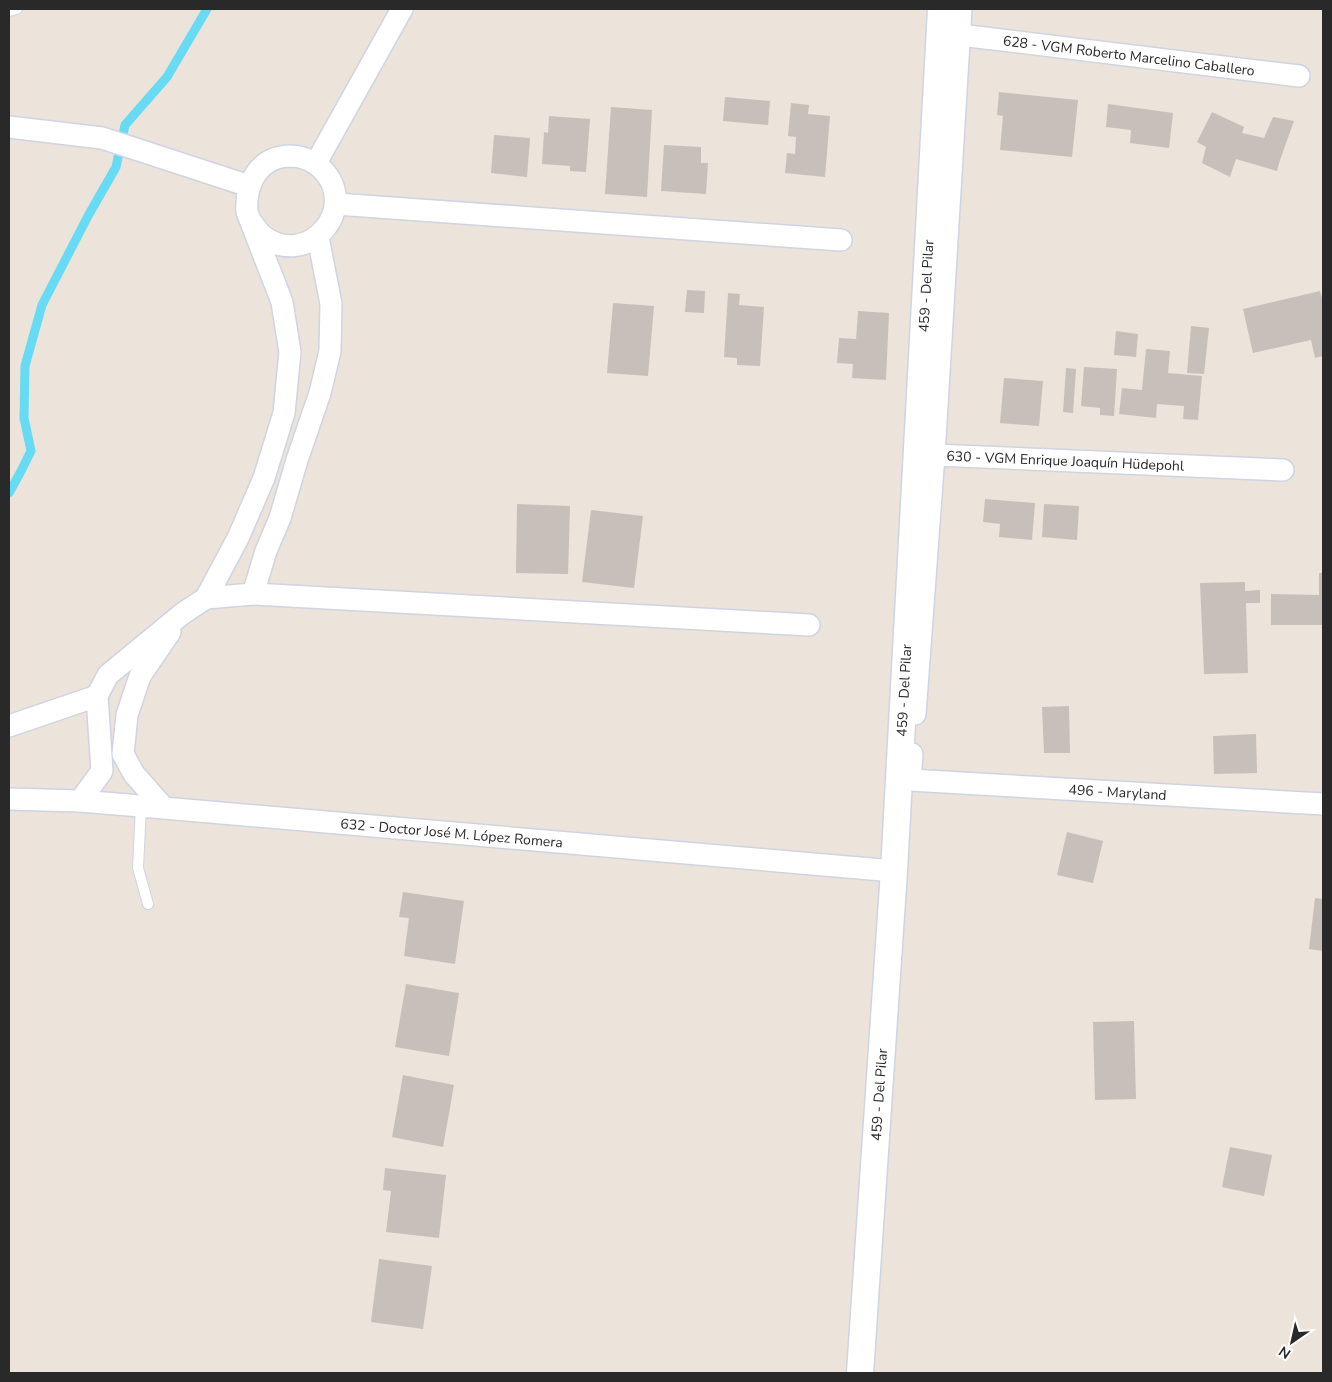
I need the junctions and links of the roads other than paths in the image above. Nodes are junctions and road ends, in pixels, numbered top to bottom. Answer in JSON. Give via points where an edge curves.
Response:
{"nodes":[{"id":1,"x":17,"y":9,"type":"edge"},
{"id":2,"x":402,"y":9,"type":"edge"},
{"id":3,"x":941,"y":9,"type":"edge"},
{"id":4,"x":961,"y":9,"type":"edge"},
{"id":5,"x":9,"y":11,"type":"edge"},
{"id":6,"x":960,"y":35,"type":"junction"},
{"id":7,"x":1299,"y":76,"type":"dead end"},
{"id":8,"x":9,"y":127,"type":"edge"},
{"id":9,"x":316,"y":164,"type":"junction"},
{"id":10,"x":249,"y":186,"type":"junction"},
{"id":11,"x":336,"y":204,"type":"junction"},
{"id":12,"x":253,"y":224,"type":"junction"},
{"id":13,"x":318,"y":237,"type":"junction"},
{"id":14,"x":841,"y":240,"type":"dead end"},
{"id":15,"x":934,"y":455,"type":"junction"},
{"id":16,"x":1283,"y":470,"type":"dead end"},
{"id":17,"x":253,"y":594,"type":"junction"},
{"id":18,"x":206,"y":598,"type":"junction"},
{"id":19,"x":182,"y":614,"type":"junction"},
{"id":20,"x":808,"y":625,"type":"dead end"},
{"id":21,"x":97,"y":696,"type":"junction"},
{"id":22,"x":9,"y":726,"type":"edge"},
{"id":23,"x":910,"y":780,"type":"joint"},
{"id":24,"x":9,"y":799,"type":"edge"},
{"id":25,"x":80,"y":801,"type":"junction"},
{"id":26,"x":1323,"y":804,"type":"edge"},
{"id":27,"x":141,"y":806,"type":"junction"},
{"id":28,"x":164,"y":808,"type":"junction"},
{"id":29,"x":894,"y":871,"type":"junction"},
{"id":30,"x":148,"y":904,"type":"dead end"},
{"id":31,"x":860,"y":1373,"type":"edge"}],
"edges":[{"from":1,"to":5,"type":"lane"},
{"from":2,"to":9,"type":"street"},
{"from":3,"to":29,"type":"street","name":"459 - Del Pilar"},
{"from":4,"to":6,"type":"street"},
{"from":6,"to":7,"type":"street","name":"628 - VGM Roberto Marcelino Caballero"},
{"from":6,"to":15,"type":"street"},
{"from":8,"to":10,"type":"street","via":[[102,138]]},
{"from":9,"to":10,"type":"street","via":[[304,158],[277,158],[265,164]]},
{"from":9,"to":11,"type":"street","via":[[327,174],[334,188]]},
{"from":10,"to":12,"type":"street","via":[[246,199]]},
{"from":11,"to":13,"type":"street","via":[[327,228]]},
{"from":11,"to":14,"type":"street"},
{"from":12,"to":13,"type":"street","via":[[262,236],[290,246],[305,244]]},
{"from":12,"to":18,"type":"street","via":[[282,302],[290,352],[284,413],[264,478],[238,538]]},
{"from":13,"to":17,"type":"street","via":[[331,304],[330,351],[320,393]]},
{"from":15,"to":16,"type":"street","name":"630 - VGM Enrique Joaquín Hüdepohl"},
{"from":15,"to":23,"type":"street","name":"630 - VGM Enrique Joaquín Hüdepohl"},
{"from":17,"to":18,"type":"street"},
{"from":17,"to":20,"type":"street"},
{"from":18,"to":19,"type":"street"},
{"from":19,"to":21,"type":"street","via":[[108,675]]},
{"from":19,"to":28,"type":"street","via":[[140,676],[127,714],[123,754],[134,774]]},
{"from":21,"to":22,"type":"street"},
{"from":21,"to":25,"type":"street","via":[[102,771]]},
{"from":23,"to":26,"type":"street","name":"496 - Maryland"},
{"from":24,"to":25,"type":"street","name":"632 - Doctor José M. López Romera"},
{"from":25,"to":27,"type":"street","name":"632 - Doctor José M. López Romera"},
{"from":27,"to":28,"type":"street","name":"632 - Doctor José M. López Romera"},
{"from":27,"to":30,"type":"lane","via":[[138,868]]},
{"from":28,"to":29,"type":"street","name":"632 - Doctor José M. López Romera"},
{"from":29,"to":31,"type":"street","name":"459 - Del Pilar"}]}
